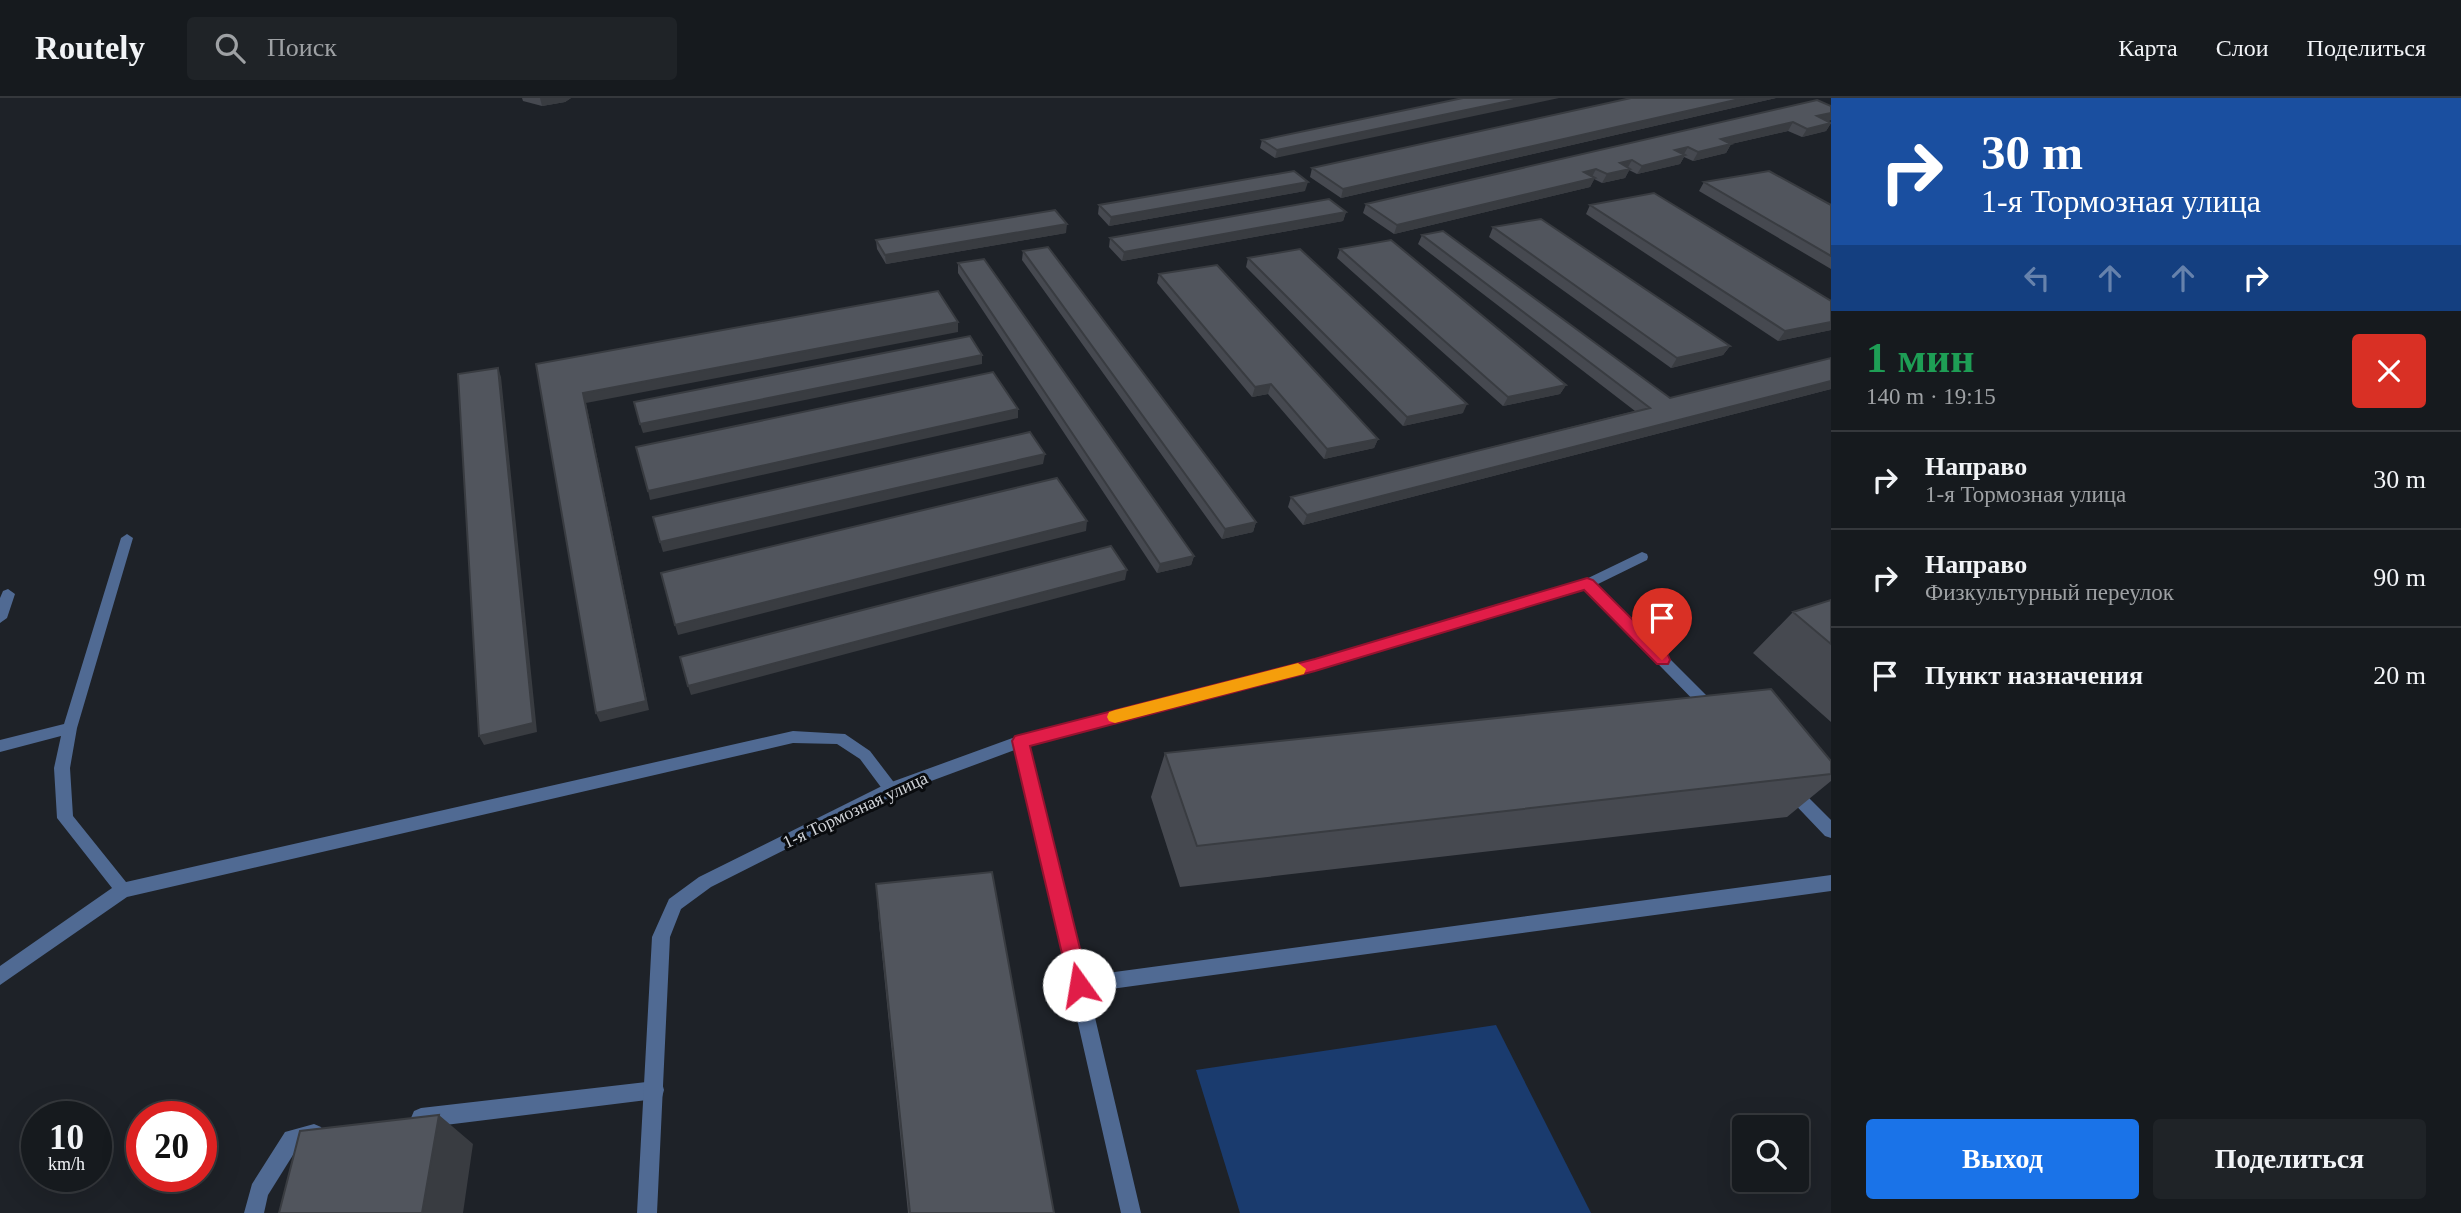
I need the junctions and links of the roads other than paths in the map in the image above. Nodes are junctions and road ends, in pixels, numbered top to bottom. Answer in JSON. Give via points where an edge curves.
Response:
{"nodes":[{"id":1,"x":127,"y":538,"type":"dead end"},
{"id":2,"x":1642,"y":557,"type":"dead end"},
{"id":3,"x":1587,"y":584,"type":"junction"},
{"id":4,"x":8,"y":594,"type":"dead end"},
{"id":5,"x":0,"y":618,"type":"edge"},
{"id":6,"x":1724,"y":722,"type":"edge"},
{"id":7,"x":70,"y":728,"type":"junction"},
{"id":8,"x":1021,"y":741,"type":"junction"},
{"id":9,"x":0,"y":746,"type":"edge"},
{"id":10,"x":1782,"y":781,"type":"edge"},
{"id":11,"x":891,"y":789,"type":"junction"},
{"id":12,"x":1831,"y":831,"type":"edge"},
{"id":13,"x":1831,"y":883,"type":"edge"},
{"id":14,"x":123,"y":890,"type":"junction"},
{"id":15,"x":0,"y":976,"type":"edge"},
{"id":16,"x":1079,"y":985,"type":"junction"},
{"id":17,"x":655,"y":1090,"type":"junction"},
{"id":18,"x":405,"y":1120,"type":"edge"},
{"id":19,"x":335,"y":1129,"type":"edge"},
{"id":20,"x":254,"y":1213,"type":"edge"},
{"id":21,"x":648,"y":1213,"type":"edge"},
{"id":22,"x":1131,"y":1213,"type":"edge"}],
"edges":[{"from":1,"to":7,"type":"street"},
{"from":2,"to":3,"type":"street","name":"1-я Тормозная улица"},
{"from":3,"to":6,"type":"street"},
{"from":3,"to":8,"type":"street","name":"1-я Тормозная улица","via":[[1315,665]]},
{"from":4,"to":5,"type":"street"},
{"from":7,"to":9,"type":"street"},
{"from":7,"to":14,"type":"street","via":[[62,768],[65,818]]},
{"from":8,"to":11,"type":"street","name":"1-я Тормозная улица"},
{"from":8,"to":16,"type":"street"},
{"from":10,"to":12,"type":"street"},
{"from":11,"to":14,"type":"street","via":[[865,755],[840,738],[793,737]]},
{"from":11,"to":17,"type":"street","name":"1-я Тормозная улица","via":[[705,882],[675,904],[661,937]]},
{"from":13,"to":16,"type":"street"},
{"from":14,"to":15,"type":"street"},
{"from":16,"to":22,"type":"street"},
{"from":17,"to":18,"type":"street"},
{"from":17,"to":21,"type":"street","name":"1-я Тормозная улица"},
{"from":19,"to":20,"type":"street","via":[[292,1139],[259,1191]]}]}
